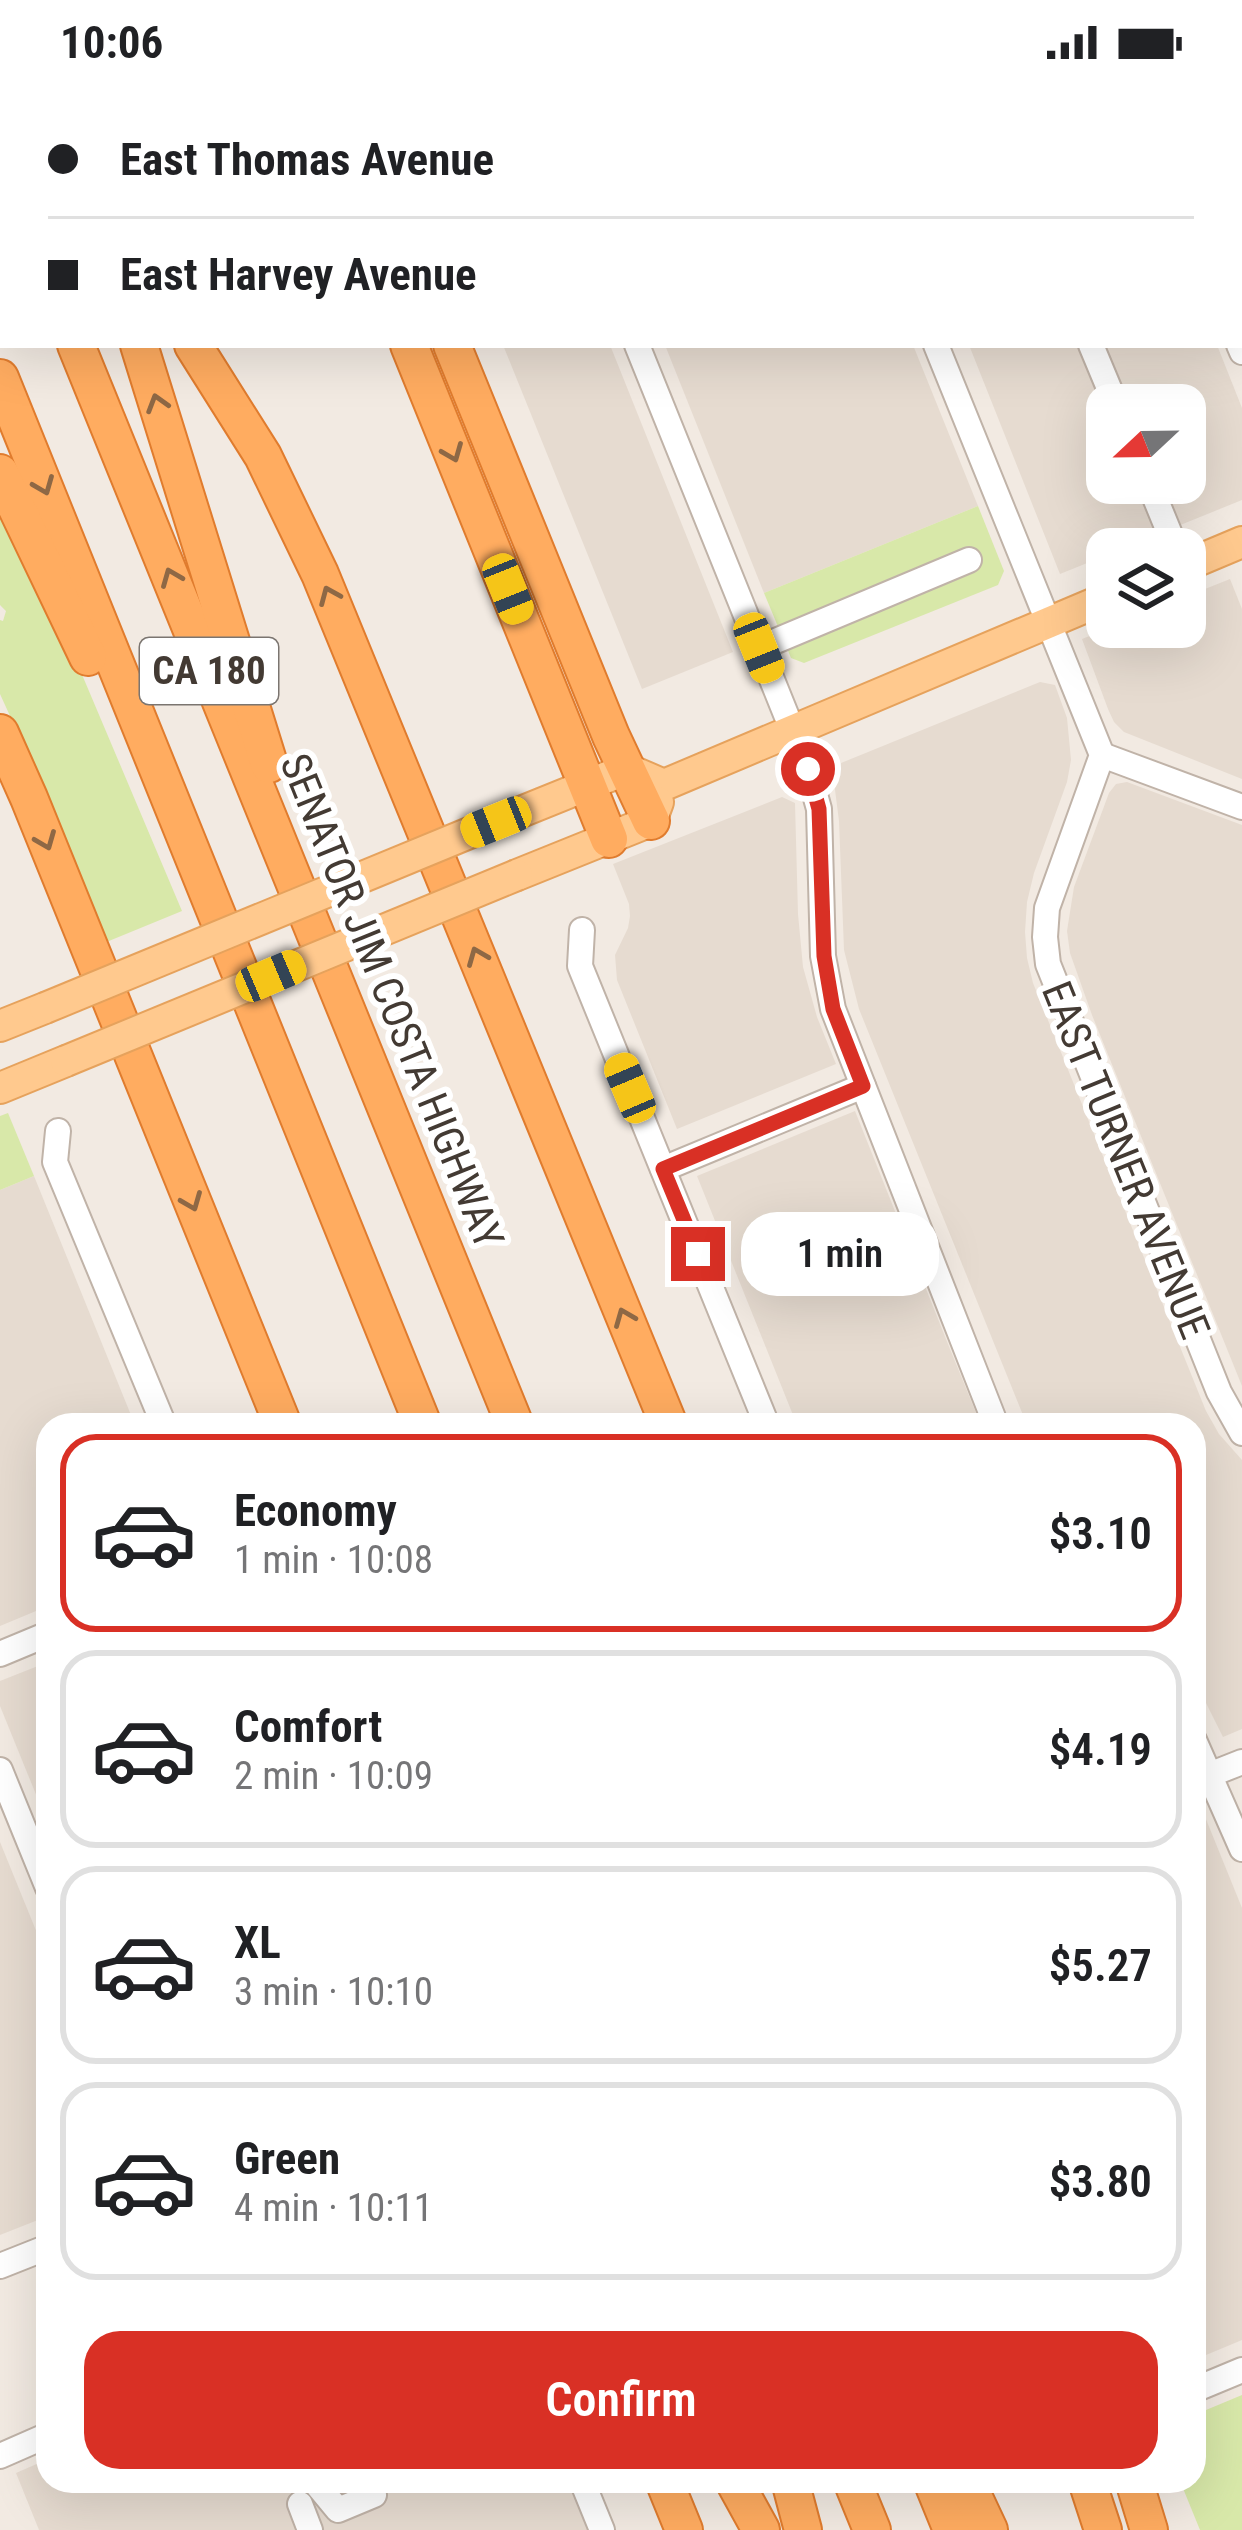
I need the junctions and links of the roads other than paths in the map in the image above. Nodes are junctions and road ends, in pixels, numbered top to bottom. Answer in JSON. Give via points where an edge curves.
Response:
{"nodes":[{"id":1,"x":77,"y":348,"type":"edge"},
{"id":2,"x":140,"y":348,"type":"edge"},
{"id":3,"x":195,"y":348,"type":"edge"},
{"id":4,"x":410,"y":348,"type":"edge"},
{"id":5,"x":453,"y":348,"type":"edge"},
{"id":6,"x":638,"y":348,"type":"edge"},
{"id":7,"x":936,"y":348,"type":"edge"},
{"id":8,"x":1092,"y":348,"type":"edge"},
{"id":9,"x":0,"y":378,"type":"edge"},
{"id":10,"x":1107,"y":384,"type":"edge"},
{"id":11,"x":0,"y":473,"type":"edge"},
{"id":12,"x":1242,"y":542,"type":"edge"},
{"id":13,"x":1206,"y":557,"type":"edge"},
{"id":14,"x":969,"y":560,"type":"dead end"},
{"id":15,"x":1086,"y":606,"type":"edge"},
{"id":16,"x":1049,"y":621,"type":"junction"},
{"id":17,"x":759,"y":648,"type":"junction"},
{"id":18,"x":793,"y":731,"type":"junction"},
{"id":19,"x":0,"y":733,"type":"edge"},
{"id":20,"x":1102,"y":755,"type":"junction"},
{"id":21,"x":627,"y":769,"type":"junction"},
{"id":22,"x":664,"y":784,"type":"junction"},
{"id":23,"x":587,"y":785,"type":"junction"},
{"id":24,"x":1242,"y":807,"type":"edge"},
{"id":25,"x":651,"y":821,"type":"junction"},
{"id":26,"x":609,"y":838,"type":"junction"},
{"id":27,"x":582,"y":930,"type":"dead end"},
{"id":28,"x":342,"y":996,"type":"junction"},
{"id":29,"x":261,"y":1024,"type":"junction"},
{"id":30,"x":0,"y":1026,"type":"edge"},
{"id":31,"x":863,"y":1086,"type":"junction"},
{"id":32,"x":0,"y":1088,"type":"edge"},
{"id":33,"x":58,"y":1131,"type":"dead end"},
{"id":34,"x":663,"y":1169,"type":"junction"},
{"id":35,"x":159,"y":1413,"type":"edge"},
{"id":36,"x":278,"y":1413,"type":"edge"},
{"id":37,"x":418,"y":1413,"type":"edge"},
{"id":38,"x":510,"y":1413,"type":"edge"},
{"id":39,"x":663,"y":1413,"type":"edge"},
{"id":40,"x":762,"y":1413,"type":"edge"},
{"id":41,"x":991,"y":1413,"type":"edge"},
{"id":42,"x":1242,"y":1433,"type":"edge"},
{"id":43,"x":36,"y":1639,"type":"edge"},
{"id":44,"x":0,"y":1654,"type":"edge"},
{"id":45,"x":1242,"y":1762,"type":"edge"},
{"id":46,"x":0,"y":1770,"type":"edge"},
{"id":47,"x":1206,"y":1777,"type":"edge"},
{"id":48,"x":1206,"y":1784,"type":"edge"},
{"id":49,"x":1242,"y":1850,"type":"edge"},
{"id":50,"x":36,"y":1858,"type":"edge"},
{"id":51,"x":36,"y":2252,"type":"edge"},
{"id":52,"x":0,"y":2266,"type":"edge"},
{"id":53,"x":1242,"y":2370,"type":"edge"},
{"id":54,"x":1206,"y":2385,"type":"edge"},
{"id":55,"x":36,"y":2440,"type":"edge"},
{"id":56,"x":0,"y":2456,"type":"edge"},
{"id":57,"x":324,"y":2493,"type":"edge"},
{"id":58,"x":587,"y":2493,"type":"edge"},
{"id":59,"x":669,"y":2493,"type":"edge"},
{"id":60,"x":741,"y":2493,"type":"edge"},
{"id":61,"x":793,"y":2493,"type":"edge"},
{"id":62,"x":857,"y":2493,"type":"edge"},
{"id":63,"x":937,"y":2493,"type":"edge"},
{"id":64,"x":972,"y":2493,"type":"edge"},
{"id":65,"x":1091,"y":2493,"type":"edge"},
{"id":66,"x":1138,"y":2493,"type":"edge"},
{"id":67,"x":374,"y":2494,"type":"dead end"},
{"id":68,"x":300,"y":2504,"type":"dead end"},
{"id":69,"x":758,"y":2525,"type":"edge"},
{"id":70,"x":310,"y":2530,"type":"edge"},
{"id":71,"x":602,"y":2530,"type":"edge"},
{"id":72,"x":684,"y":2530,"type":"edge"},
{"id":73,"x":803,"y":2530,"type":"edge"},
{"id":74,"x":872,"y":2530,"type":"edge"},
{"id":75,"x":952,"y":2530,"type":"edge"},
{"id":76,"x":989,"y":2530,"type":"edge"},
{"id":77,"x":1102,"y":2530,"type":"edge"},
{"id":78,"x":1149,"y":2530,"type":"edge"}],
"edges":[{"from":28,"to":1,"type":"highway","name":"SENATOR JIM COSTA HIGHWAY","number":"CA 180","one_way":true},
{"from":28,"to":2,"type":"highway","one_way":true},
{"from":39,"to":3,"type":"highway","one_way":true,"via":[[320,574],[263,456]]},
{"from":4,"to":23,"type":"highway","one_way":true},
{"from":5,"to":21,"type":"highway"},
{"from":6,"to":17,"type":"street"},
{"from":7,"to":16,"type":"street"},
{"from":8,"to":10,"type":"street"},
{"from":9,"to":29,"type":"highway","number":"CA 180","one_way":true},
{"from":11,"to":29,"type":"highway"},
{"from":12,"to":13,"type":"main road"},
{"from":14,"to":17,"type":"street"},
{"from":15,"to":16,"type":"main road"},
{"from":16,"to":18,"type":"main road"},
{"from":16,"to":20,"type":"street"},
{"from":17,"to":18,"type":"street"},
{"from":18,"to":22,"type":"main road"},
{"from":18,"to":31,"type":"street","via":[[819,809],[833,1009]]},
{"from":19,"to":36,"type":"highway","one_way":true},
{"from":20,"to":24,"type":"street"},
{"from":20,"to":42,"type":"street","name":"EAST TURNER AVENUE","via":[[1047,908],[1048,964]]},
{"from":21,"to":22,"type":"main road"},
{"from":21,"to":23,"type":"main road"},
{"from":21,"to":25,"type":"highway"},
{"from":22,"to":25,"type":"main road"},
{"from":23,"to":26,"type":"highway"},
{"from":23,"to":30,"type":"main road","bridge":true},
{"from":25,"to":26,"type":"main road"},
{"from":26,"to":32,"type":"main road","bridge":true},
{"from":27,"to":34,"type":"street","via":[[580,966]]},
{"from":28,"to":38,"type":"highway","name":"SENATOR JIM COSTA HIGHWAY","number":"CA 180"},
{"from":29,"to":37,"type":"highway","number":"CA 180"},
{"from":31,"to":34,"type":"street"},
{"from":31,"to":41,"type":"street"},
{"from":33,"to":35,"type":"street","via":[[55,1162]]},
{"from":34,"to":40,"type":"street"},
{"from":43,"to":44,"type":"street"},
{"from":45,"to":47,"type":"street"},
{"from":46,"to":50,"type":"street"},
{"from":48,"to":49,"type":"street"},
{"from":51,"to":52,"type":"street"},
{"from":53,"to":54,"type":"street"},
{"from":55,"to":56,"type":"street"},
{"from":57,"to":67,"type":"street","via":[[338,2510]]},
{"from":58,"to":71,"type":"street"},
{"from":59,"to":72,"type":"highway"},
{"from":60,"to":69,"type":"highway"},
{"from":61,"to":73,"type":"highway"},
{"from":62,"to":74,"type":"highway"},
{"from":63,"to":75,"type":"highway"},
{"from":64,"to":76,"type":"highway"},
{"from":65,"to":77,"type":"highway"},
{"from":66,"to":78,"type":"highway"},
{"from":68,"to":70,"type":"street"}]}
